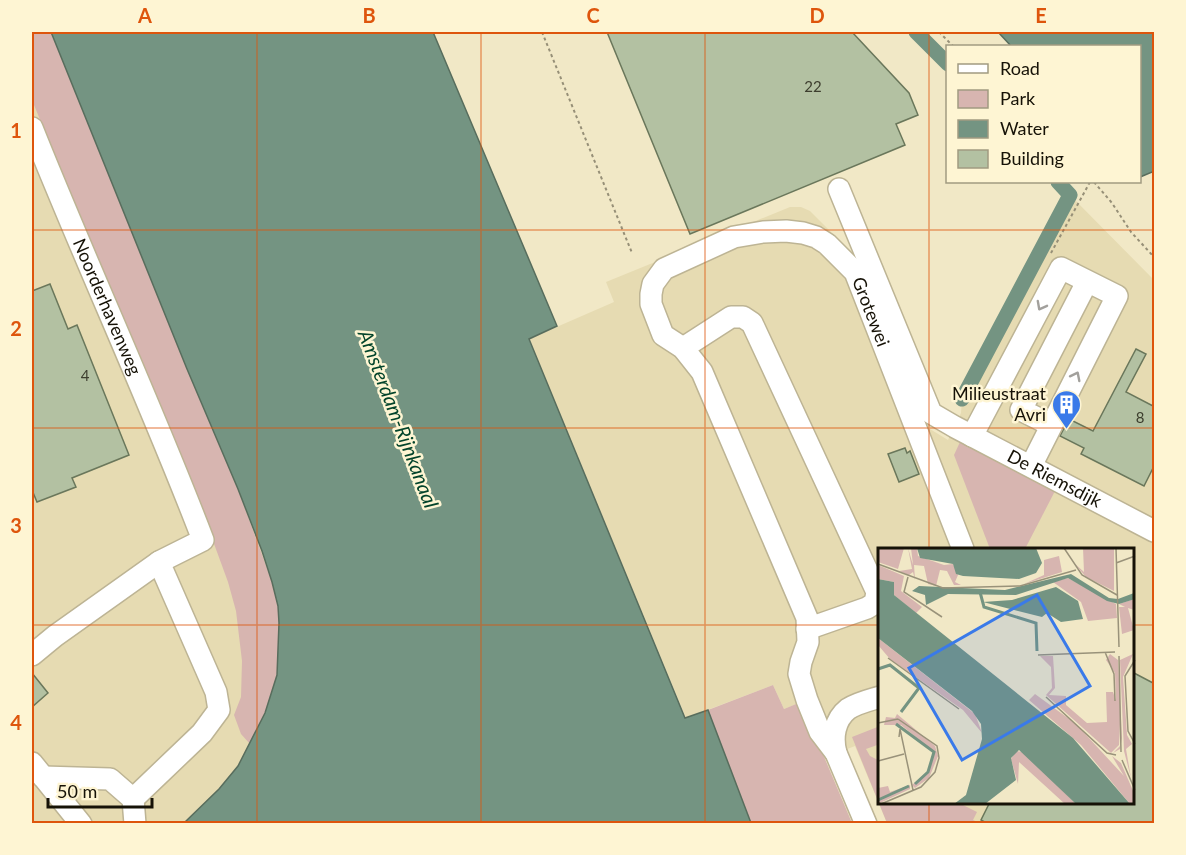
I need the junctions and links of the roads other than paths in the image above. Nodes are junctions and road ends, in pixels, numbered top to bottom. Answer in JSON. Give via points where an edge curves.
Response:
{"nodes":[{"id":1,"x":32,"y":128,"type":"edge"},
{"id":2,"x":839,"y":189,"type":"dead end"},
{"id":3,"x":1087,"y":282,"type":"junction"},
{"id":4,"x":682,"y":348,"type":"junction"},
{"id":5,"x":1051,"y":425,"type":"junction"},
{"id":6,"x":963,"y":431,"type":"junction"},
{"id":7,"x":1030,"y":466,"type":"junction"},
{"id":8,"x":1155,"y":531,"type":"edge"},
{"id":9,"x":963,"y":548,"type":"edge"},
{"id":10,"x":159,"y":562,"type":"junction"},
{"id":11,"x":807,"y":629,"type":"junction"},
{"id":12,"x":32,"y":655,"type":"edge"},
{"id":13,"x":878,"y":698,"type":"edge"},
{"id":14,"x":807,"y":700,"type":"junction"},
{"id":15,"x":848,"y":709,"type":"junction"},
{"id":16,"x":836,"y":753,"type":"junction"},
{"id":17,"x":37,"y":770,"type":"edge"},
{"id":18,"x":133,"y":799,"type":"junction"},
{"id":19,"x":81,"y":824,"type":"edge"},
{"id":20,"x":135,"y":824,"type":"edge"},
{"id":21,"x":866,"y":824,"type":"edge"}],
"edges":[{"from":1,"to":10,"type":"street","name":"Noorderhavenweg","via":[[203,540]]},
{"from":2,"to":6,"type":"street","name":"De Riemsdijk","via":[[931,413]]},
{"from":3,"to":5,"type":"street","via":[[1021,410]]},
{"from":5,"to":3,"type":"street","one_way":true,"via":[[1117,296]]},
{"from":3,"to":6,"type":"street","one_way":true,"via":[[1061,268]]},
{"from":4,"to":9,"type":"street","name":"Grotewei","via":[[663,335],[651,304],[653,284],[664,268],[747,234],[803,233],[827,244],[855,272]]},
{"from":4,"to":11,"type":"street","via":[[702,372],[807,618]]},
{"from":4,"to":11,"type":"street","via":[[731,317],[743,317],[752,323],[877,592],[875,603],[867,608]]},
{"from":5,"to":7,"type":"street"},
{"from":6,"to":7,"type":"street","name":"De Riemsdijk"},
{"from":7,"to":8,"type":"street","name":"De Riemsdijk"},
{"from":10,"to":12,"type":"street"},
{"from":10,"to":18,"type":"street","via":[[216,692],[219,710],[202,733]]},
{"from":11,"to":14,"type":"street","via":[[808,642],[799,674]]},
{"from":13,"to":15,"type":"street"},
{"from":14,"to":15,"type":"street","via":[[824,709]]},
{"from":14,"to":16,"type":"street","via":[[820,732]]},
{"from":15,"to":16,"type":"street","via":[[834,734]]},
{"from":16,"to":21,"type":"street"},
{"from":17,"to":18,"type":"street","via":[[110,779]]},
{"from":17,"to":19,"type":"street"},
{"from":18,"to":20,"type":"street"}]}
